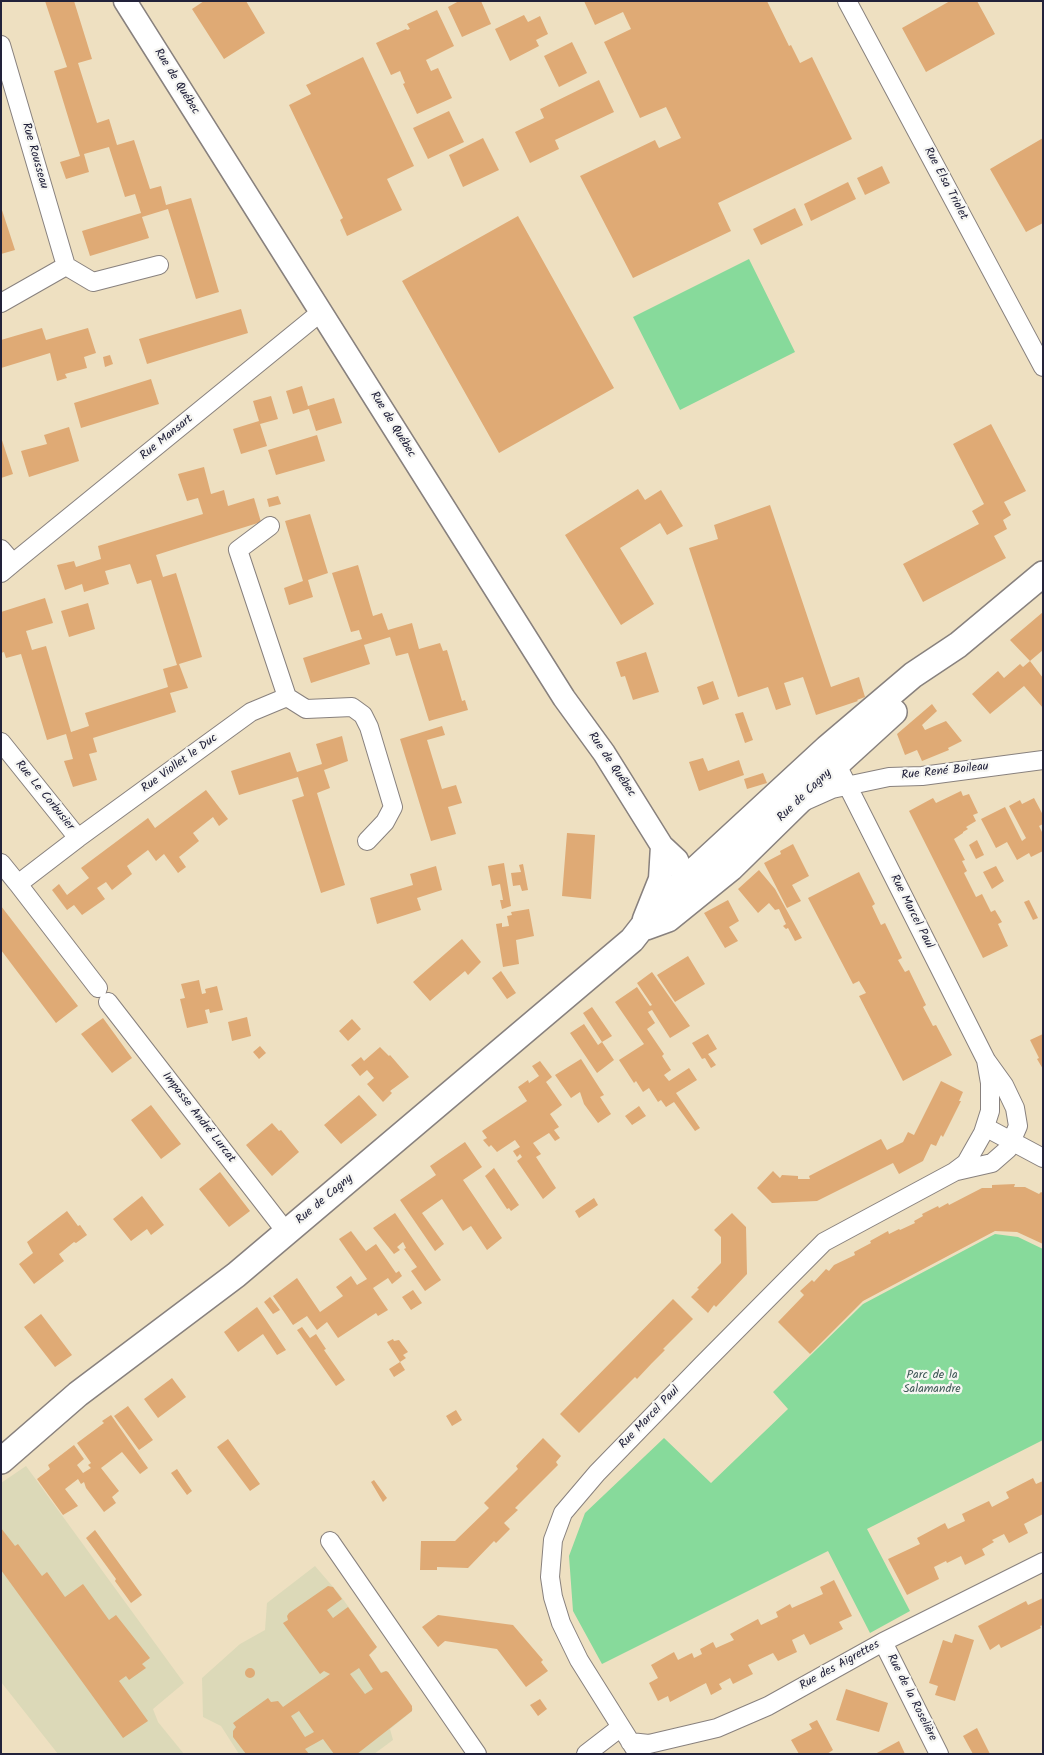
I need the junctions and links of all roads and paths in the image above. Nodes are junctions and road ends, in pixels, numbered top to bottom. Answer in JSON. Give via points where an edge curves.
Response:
{"nodes":[{"id":1,"x":125,"y":1,"type":"edge"},
{"id":2,"x":847,"y":1,"type":"edge"},
{"id":3,"x":1,"y":45,"type":"edge"},
{"id":4,"x":159,"y":265,"type":"dead end"},
{"id":5,"x":66,"y":266,"type":"junction"},
{"id":6,"x":1,"y":303,"type":"edge"},
{"id":7,"x":321,"y":312,"type":"junction"},
{"id":8,"x":1043,"y":367,"type":"edge"},
{"id":9,"x":270,"y":526,"type":"dead end"},
{"id":10,"x":1,"y":549,"type":"edge"},
{"id":11,"x":7,"y":568,"type":"edge"},
{"id":12,"x":1043,"y":574,"type":"edge"},
{"id":13,"x":287,"y":697,"type":"junction"},
{"id":14,"x":1,"y":742,"type":"edge"},
{"id":15,"x":1043,"y":760,"type":"edge"},
{"id":16,"x":837,"y":765,"type":"junction"},
{"id":17,"x":78,"y":838,"type":"junction"},
{"id":18,"x":366,"y":841,"type":"dead end"},
{"id":19,"x":681,"y":862,"type":"junction"},
{"id":20,"x":1,"y":863,"type":"edge"},
{"id":21,"x":731,"y":868,"type":"junction"},
{"id":22,"x":18,"y":884,"type":"junction"},
{"id":23,"x":680,"y":910,"type":"junction"},
{"id":24,"x":640,"y":929,"type":"junction"},
{"id":25,"x":986,"y":1060,"type":"junction"},
{"id":26,"x":985,"y":1127,"type":"junction"},
{"id":27,"x":1013,"y":1140,"type":"junction"},
{"id":28,"x":1043,"y":1158,"type":"edge"},
{"id":29,"x":954,"y":1172,"type":"junction"},
{"id":30,"x":287,"y":1233,"type":"junction"},
{"id":31,"x":1,"y":1461,"type":"edge"},
{"id":32,"x":330,"y":1541,"type":"dead end"},
{"id":33,"x":1043,"y":1562,"type":"edge"},
{"id":34,"x":883,"y":1642,"type":"junction"},
{"id":35,"x":630,"y":1741,"type":"edge"},
{"id":36,"x":477,"y":1754,"type":"edge"},
{"id":37,"x":586,"y":1754,"type":"edge"},
{"id":38,"x":939,"y":1754,"type":"edge"}],
"edges":[{"from":1,"to":7,"type":"street","name":"Rue de Québec"},
{"from":2,"to":8,"type":"street","name":"Rue Elsa Triolet"},
{"from":3,"to":5,"type":"street","name":"Rue Rousseau"},
{"from":4,"to":5,"type":"street","via":[[93,282]]},
{"from":5,"to":6,"type":"street"},
{"from":7,"to":11,"type":"street","name":"Rue Mansart"},
{"from":7,"to":19,"type":"street","name":"Rue de Québec","via":[[564,698]]},
{"from":9,"to":13,"type":"street","via":[[238,550]]},
{"from":10,"to":11,"type":"street"},
{"from":12,"to":16,"type":"main road","name":"Rue de Cagny","via":[[958,645],[927,682]]},
{"from":13,"to":17,"type":"street","name":"Rue Viollet le Duc","via":[[251,712]]},
{"from":13,"to":18,"type":"street","via":[[306,709],[352,707],[363,715],[393,807],[385,822]]},
{"from":14,"to":17,"type":"street","name":"Rue Le Corbusier"},
{"from":15,"to":16,"type":"street","name":"Rue René Boileau","via":[[922,776],[888,777]]},
{"from":16,"to":19,"type":"main road","name":"Rue de Cagny"},
{"from":16,"to":21,"type":"main road","name":"Rue de Cagny"},
{"from":16,"to":25,"type":"street","name":"Rue Marcel Paul"},
{"from":17,"to":22,"type":"street","name":"Rue Le Corbusier"},
{"from":19,"to":21,"type":"street"},
{"from":19,"to":23,"type":"street","via":[[685,893]]},
{"from":19,"to":24,"type":"main road","name":"Rue de Cagny","via":[[657,908]]},
{"from":19,"to":24,"type":"street","via":[[660,879]]},
{"from":20,"to":22,"type":"street"},
{"from":21,"to":23,"type":"main road","name":"Rue de Cagny"},
{"from":22,"to":30,"type":"street","name":"Impasse André Lurcat"},
{"from":23,"to":24,"type":"main road","name":"Rue de Cagny","via":[[668,920]]},
{"from":24,"to":30,"type":"main road","name":"Rue de Cagny","via":[[632,940]]},
{"from":25,"to":26,"type":"street","name":"Rue Marcel Paul","via":[[990,1111]]},
{"from":25,"to":27,"type":"street","name":"Rue Marcel Paul","via":[[1015,1108],[1018,1126]]},
{"from":26,"to":27,"type":"street"},
{"from":26,"to":29,"type":"street","name":"Rue Marcel Paul","via":[[966,1163]]},
{"from":27,"to":28,"type":"street"},
{"from":27,"to":29,"type":"street","name":"Rue Marcel Paul","via":[[1008,1149],[992,1162]]},
{"from":29,"to":35,"type":"street","name":"Rue Marcel Paul","via":[[824,1242],[597,1473],[563,1513],[553,1540],[550,1577],[553,1597],[579,1660]]},
{"from":30,"to":31,"type":"main road","name":"Rue de Cagny","via":[[236,1276],[78,1394]]},
{"from":32,"to":36,"type":"street"},
{"from":33,"to":34,"type":"street","name":"Rue des Aigrettes"},
{"from":34,"to":35,"type":"street","name":"Rue des Aigrettes","via":[[768,1706],[717,1728],[649,1744]]},
{"from":34,"to":38,"type":"street","name":"Rue de la Roselière"},
{"from":35,"to":37,"type":"street"}]}
